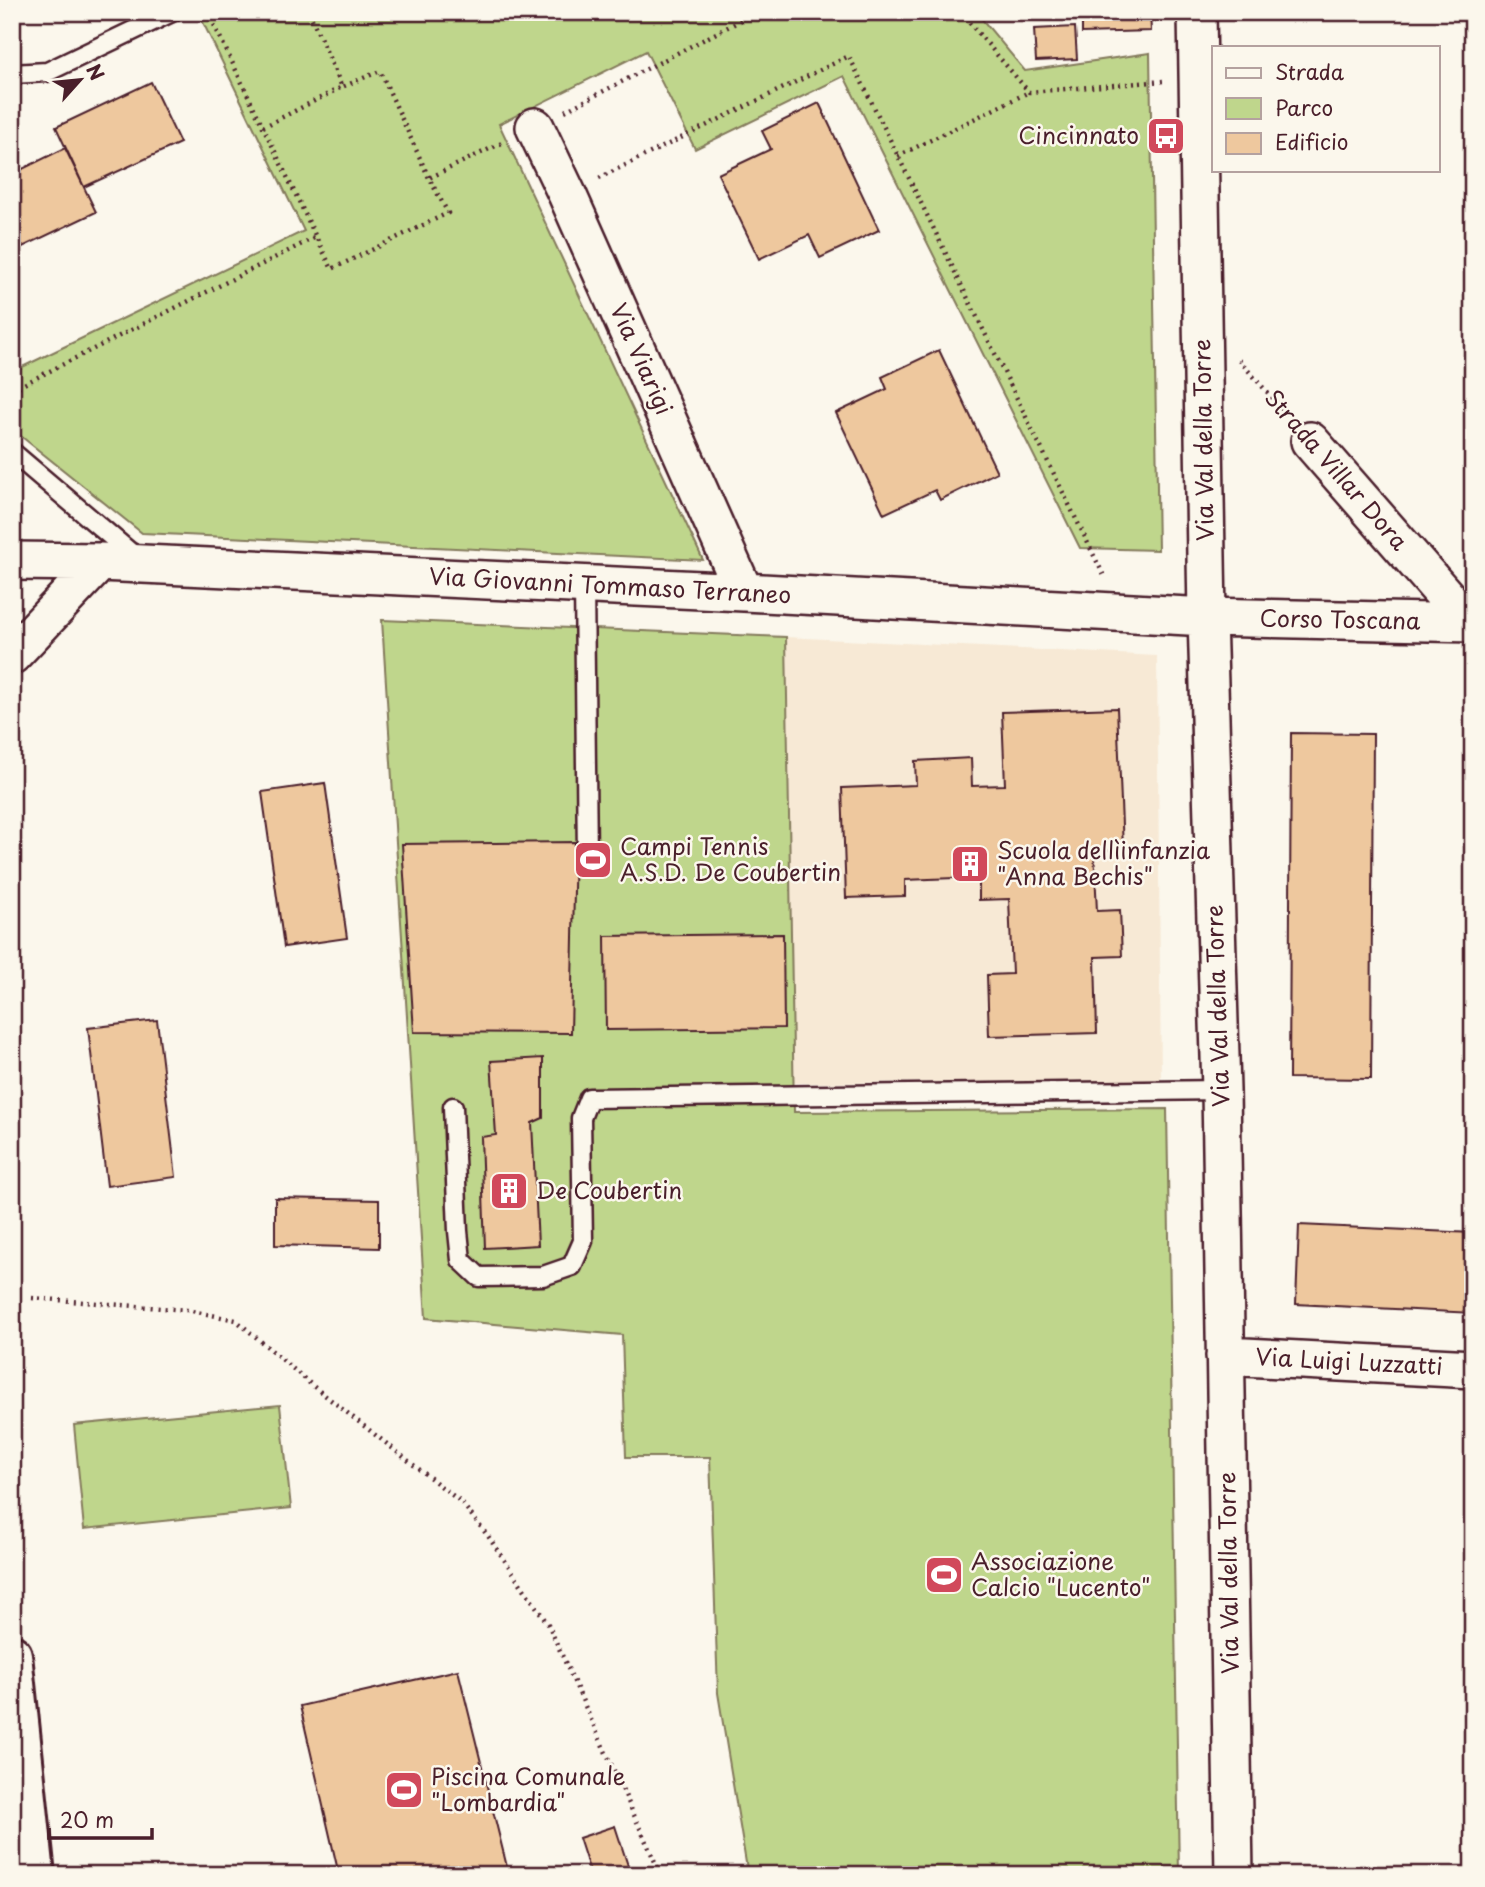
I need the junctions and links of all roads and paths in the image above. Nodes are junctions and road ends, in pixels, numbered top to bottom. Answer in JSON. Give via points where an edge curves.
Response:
{"nodes":[{"id":1,"x":173,"y":12,"type":"edge"},
{"id":2,"x":208,"y":12,"type":"edge"},
{"id":3,"x":309,"y":12,"type":"edge"},
{"id":4,"x":758,"y":12,"type":"edge"},
{"id":5,"x":960,"y":12,"type":"edge"},
{"id":6,"x":1197,"y":12,"type":"edge"},
{"id":7,"x":12,"y":74,"type":"edge"},
{"id":8,"x":1198,"y":78,"type":"junction"},
{"id":9,"x":342,"y":87,"type":"junction"},
{"id":10,"x":1029,"y":92,"type":"junction"},
{"id":11,"x":263,"y":127,"type":"junction"},
{"id":12,"x":535,"y":127,"type":"junction"},
{"id":13,"x":898,"y":156,"type":"junction"},
{"id":14,"x":429,"y":178,"type":"junction"},
{"id":15,"x":567,"y":194,"type":"junction"},
{"id":16,"x":316,"y":237,"type":"junction"},
{"id":17,"x":1238,"y":358,"type":"dead end"},
{"id":18,"x":12,"y":390,"type":"edge"},
{"id":19,"x":1310,"y":441,"type":"joint"},
{"id":20,"x":12,"y":452,"type":"edge"},
{"id":21,"x":12,"y":561,"type":"edge"},
{"id":22,"x":100,"y":562,"type":"junction"},
{"id":23,"x":144,"y":564,"type":"junction"},
{"id":24,"x":584,"y":585,"type":"junction"},
{"id":25,"x":744,"y":592,"type":"junction"},
{"id":26,"x":1122,"y":613,"type":"junction"},
{"id":27,"x":1207,"y":617,"type":"junction"},
{"id":28,"x":1471,"y":623,"type":"edge"},
{"id":29,"x":12,"y":655,"type":"edge"},
{"id":30,"x":586,"y":858,"type":"dead end"},
{"id":31,"x":1221,"y":1090,"type":"junction"},
{"id":32,"x":453,"y":1107,"type":"dead end"},
{"id":33,"x":32,"y":1298,"type":"dead end"},
{"id":34,"x":1225,"y":1356,"type":"junction"},
{"id":35,"x":1473,"y":1369,"type":"edge"},
{"id":36,"x":12,"y":1655,"type":"edge"},
{"id":37,"x":35,"y":1875,"type":"edge"},
{"id":38,"x":661,"y":1875,"type":"edge"},
{"id":39,"x":1234,"y":1875,"type":"edge"}],
"edges":[{"from":1,"to":7,"type":"lane","via":[[47,72]]},
{"from":2,"to":11,"type":"path"},
{"from":3,"to":9,"type":"path"},
{"from":4,"to":12,"type":"path"},
{"from":5,"to":10,"type":"path"},
{"from":6,"to":8,"type":"street","name":"Via Val della Torre"},
{"from":8,"to":10,"type":"path"},
{"from":8,"to":27,"type":"street","name":"Via Val della Torre"},
{"from":9,"to":11,"type":"path"},
{"from":9,"to":14,"type":"path","via":[[380,71]]},
{"from":10,"to":13,"type":"path"},
{"from":11,"to":16,"type":"path"},
{"from":12,"to":14,"type":"path"},
{"from":12,"to":15,"type":"street","name":"Via Viarigi"},
{"from":13,"to":15,"type":"path","via":[[849,56]]},
{"from":13,"to":26,"type":"path"},
{"from":14,"to":16,"type":"path","via":[[448,213],[332,269]]},
{"from":15,"to":25,"type":"street","name":"Via Viarigi"},
{"from":16,"to":18,"type":"path"},
{"from":17,"to":19,"type":"path","name":"Strada Villar Dora"},
{"from":19,"to":28,"type":"street","name":"Strada Villar Dora"},
{"from":20,"to":23,"type":"lane"},
{"from":21,"to":22,"type":"street","name":"Via Giovanni Tommaso Terraneo"},
{"from":22,"to":23,"type":"street","name":"Via Giovanni Tommaso Terraneo"},
{"from":22,"to":29,"type":"street"},
{"from":23,"to":24,"type":"street","name":"Via Giovanni Tommaso Terraneo"},
{"from":24,"to":25,"type":"street","name":"Via Giovanni Tommaso Terraneo"},
{"from":24,"to":30,"type":"lane"},
{"from":25,"to":26,"type":"street","name":"Via Giovanni Tommaso Terraneo"},
{"from":26,"to":27,"type":"street","name":"Via Giovanni Tommaso Terraneo"},
{"from":27,"to":28,"type":"street","name":"Corso Toscana"},
{"from":27,"to":31,"type":"street","name":"Via Val della Torre"},
{"from":31,"to":32,"type":"lane","via":[[589,1098],[581,1118],[583,1241],[572,1266],[543,1276],[479,1276],[461,1260]]},
{"from":31,"to":34,"type":"street","name":"Via Val della Torre"},
{"from":33,"to":38,"type":"path","via":[[187,1310],[236,1320],[461,1502],[548,1625]]},
{"from":34,"to":35,"type":"street","name":"Via Luigi Luzzatti"},
{"from":34,"to":39,"type":"street","name":"Via Val della Torre"},
{"from":36,"to":37,"type":"street"}]}
